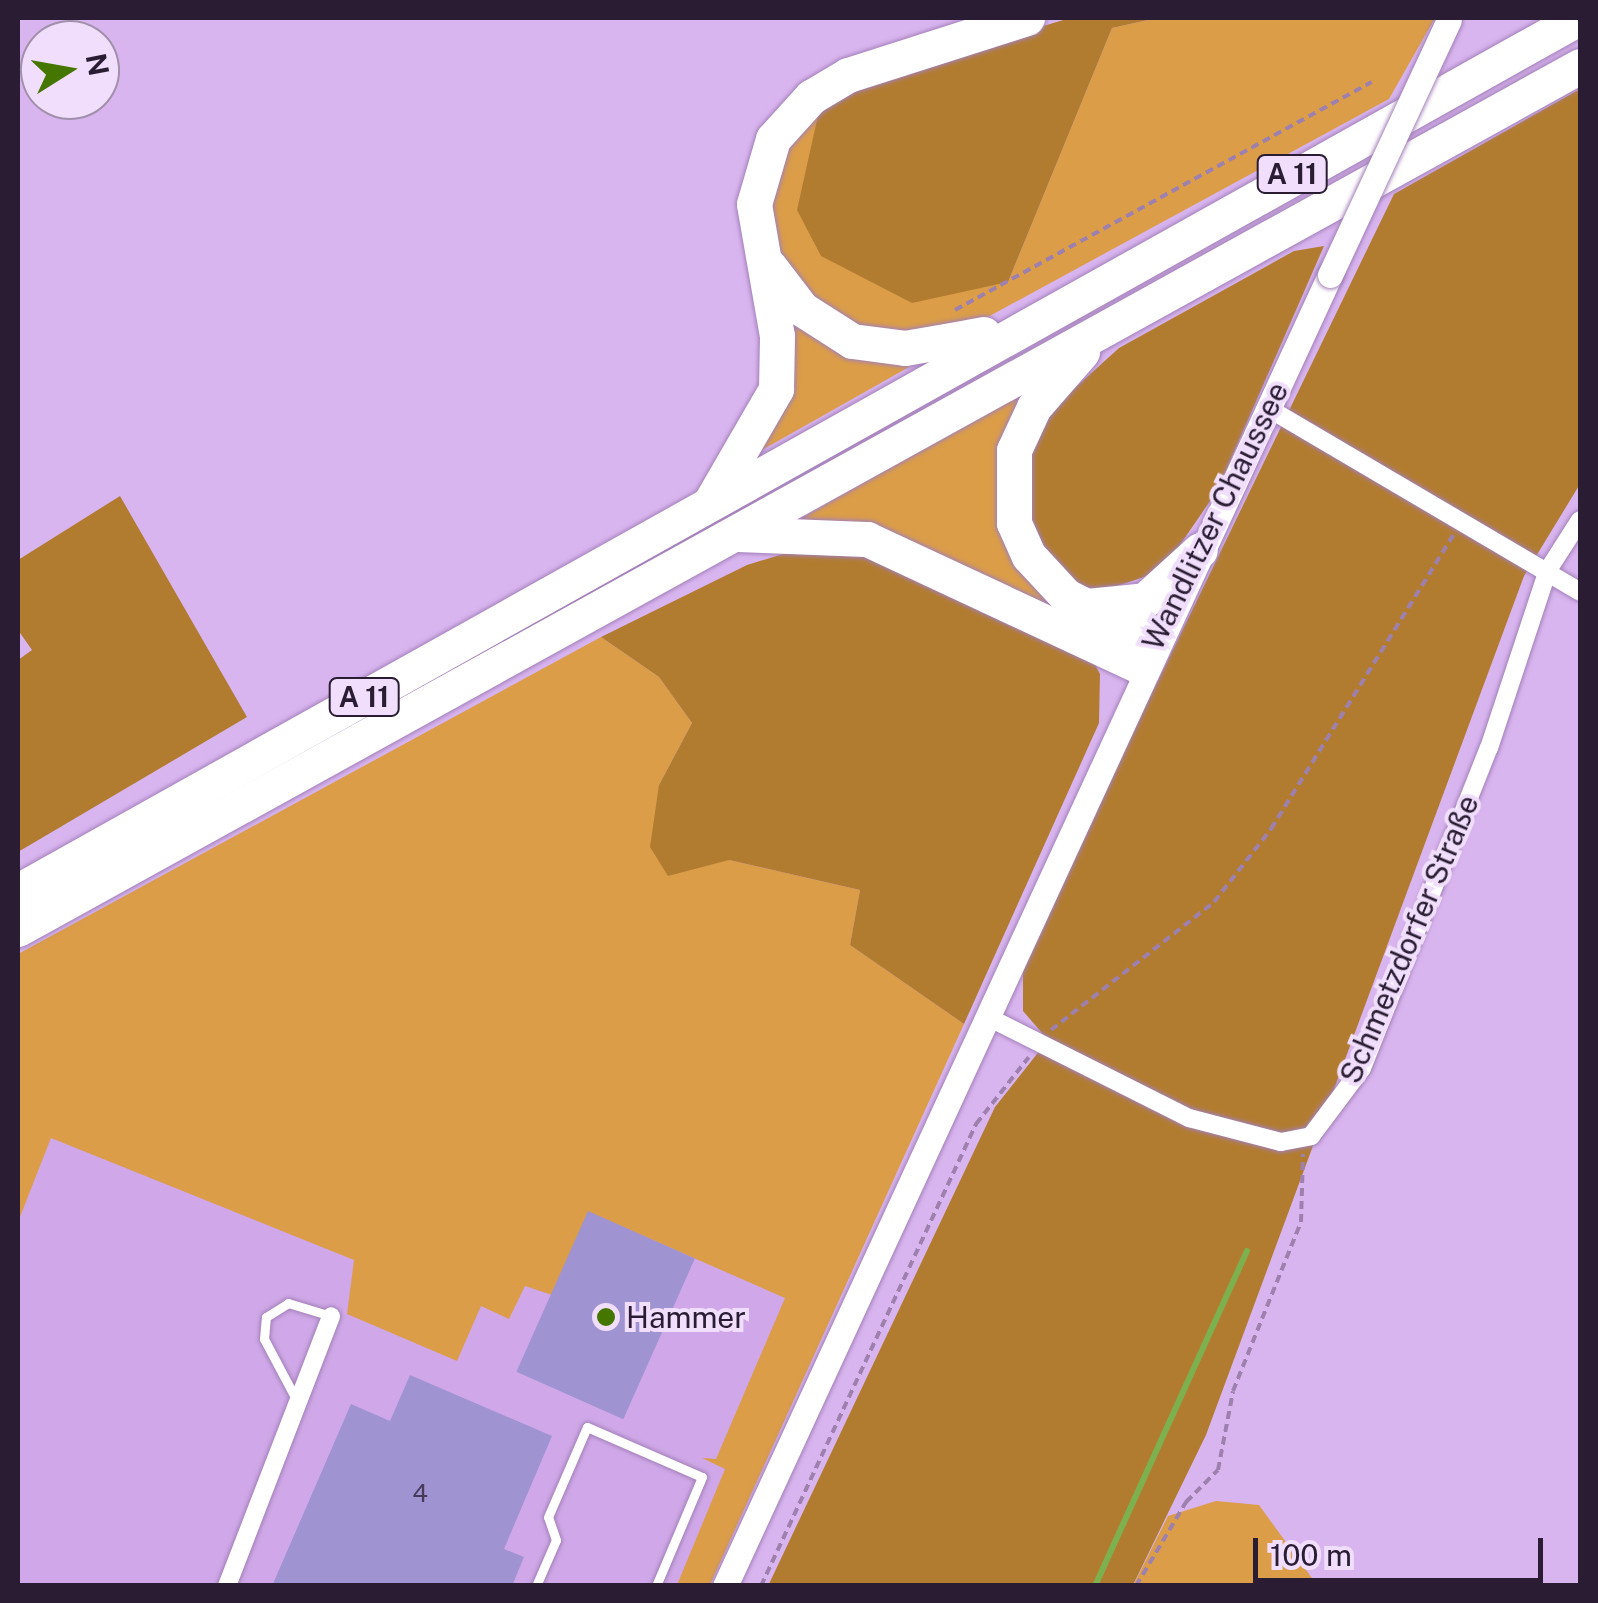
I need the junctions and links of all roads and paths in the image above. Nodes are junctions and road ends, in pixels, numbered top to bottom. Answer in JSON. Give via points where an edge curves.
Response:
{"nodes":[{"id":1,"x":1028,"y":18,"type":"edge"},
{"id":2,"x":1579,"y":18,"type":"edge"},
{"id":3,"x":1449,"y":19,"type":"edge"},
{"id":4,"x":1580,"y":66,"type":"edge"},
{"id":5,"x":1372,"y":82,"type":"dead end"},
{"id":6,"x":759,"y":248,"type":"junction"},
{"id":7,"x":940,"y":314,"type":"dead end"},
{"id":8,"x":1005,"y":332,"type":"junction"},
{"id":9,"x":1090,"y":336,"type":"junction"},
{"id":10,"x":1268,"y":408,"type":"junction"},
{"id":11,"x":710,"y":502,"type":"junction"},
{"id":12,"x":1580,"y":520,"type":"edge"},
{"id":13,"x":1460,"y":523,"type":"junction"},
{"id":14,"x":735,"y":534,"type":"junction"},
{"id":15,"x":1200,"y":550,"type":"junction"},
{"id":16,"x":1548,"y":570,"type":"junction"},
{"id":17,"x":1580,"y":592,"type":"edge"},
{"id":18,"x":1076,"y":604,"type":"junction"},
{"id":19,"x":1148,"y":654,"type":"junction"},
{"id":20,"x":18,"y":892,"type":"edge"},
{"id":21,"x":18,"y":929,"type":"edge"},
{"id":22,"x":986,"y":1016,"type":"junction"},
{"id":23,"x":1039,"y":1045,"type":"junction"},
{"id":24,"x":1302,"y":1140,"type":"junction"},
{"id":25,"x":332,"y":1316,"type":"joint"},
{"id":26,"x":297,"y":1401,"type":"junction"},
{"id":27,"x":226,"y":1586,"type":"edge"},
{"id":28,"x":536,"y":1586,"type":"edge"},
{"id":29,"x":656,"y":1586,"type":"edge"},
{"id":30,"x":725,"y":1586,"type":"edge"},
{"id":31,"x":760,"y":1586,"type":"edge"},
{"id":32,"x":1136,"y":1586,"type":"edge"}],
"edges":[{"from":1,"to":6,"type":"highway","via":[[886,60],[811,97],[760,170]]},
{"from":2,"to":8,"type":"highway","number":"A 11"},
{"from":3,"to":10,"type":"main road","name":"Wandlitzer Chaussee","bridge":true},
{"from":4,"to":9,"type":"highway","number":"A 11"},
{"from":5,"to":7,"type":"path","via":[[994,294]]},
{"from":6,"to":8,"type":"highway","via":[[802,308],[852,341],[905,348]]},
{"from":6,"to":11,"type":"highway","via":[[777,336],[776,389]]},
{"from":8,"to":11,"type":"highway","number":"A 11"},
{"from":9,"to":14,"type":"highway","number":"A 11"},
{"from":9,"to":18,"type":"highway","via":[[1034,407],[1009,488],[1029,556]]},
{"from":10,"to":13,"type":"street"},
{"from":10,"to":15,"type":"main road","name":"Wandlitzer Chaussee"},
{"from":11,"to":20,"type":"highway","number":"A 11"},
{"from":12,"to":16,"type":"street","name":"Schmetzdorfer Straße"},
{"from":13,"to":16,"type":"street"},
{"from":13,"to":23,"type":"path","via":[[1271,829],[1214,902]]},
{"from":14,"to":19,"type":"highway","via":[[867,540]]},
{"from":14,"to":21,"type":"highway","number":"A 11"},
{"from":15,"to":18,"type":"highway","via":[[1145,600]]},
{"from":15,"to":19,"type":"main road","name":"Wandlitzer Chaussee"},
{"from":16,"to":17,"type":"street"},
{"from":16,"to":24,"type":"street","name":"Schmetzdorfer Straße","via":[[1489,748],[1362,1068],[1324,1125]]},
{"from":18,"to":19,"type":"highway"},
{"from":19,"to":22,"type":"main road","name":"Wandlitzer Chaussee"},
{"from":22,"to":23,"type":"street"},
{"from":22,"to":30,"type":"main road","name":"Wandlitzer Chaussee"},
{"from":23,"to":24,"type":"street","via":[[1189,1118]]},
{"from":23,"to":31,"type":"path","via":[[976,1124]]},
{"from":24,"to":32,"type":"path","via":[[1300,1222],[1233,1391],[1218,1470],[1186,1502]]},
{"from":25,"to":26,"type":"street"},
{"from":25,"to":26,"type":"lane","via":[[288,1304],[266,1317],[264,1339]]},
{"from":26,"to":27,"type":"street"},
{"from":28,"to":29,"type":"lane","via":[[556,1540],[548,1517],[587,1427],[702,1477]]}]}
